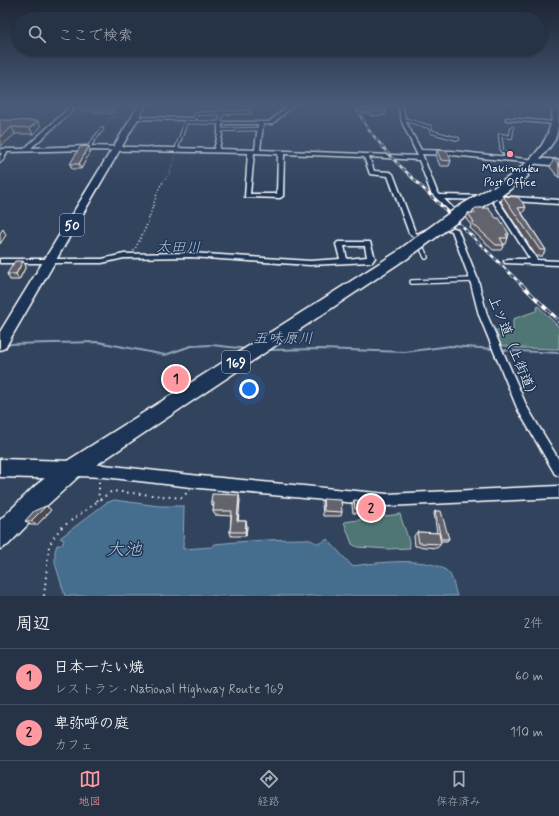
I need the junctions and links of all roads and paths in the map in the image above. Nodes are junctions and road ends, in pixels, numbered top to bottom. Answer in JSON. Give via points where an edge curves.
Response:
{"nodes":[{"id":1,"x":45,"y":133,"type":"edge"},
{"id":2,"x":99,"y":133,"type":"edge"},
{"id":3,"x":127,"y":133,"type":"edge"},
{"id":4,"x":182,"y":133,"type":"edge"},
{"id":5,"x":219,"y":133,"type":"edge"},
{"id":6,"x":259,"y":133,"type":"edge"},
{"id":7,"x":410,"y":133,"type":"edge"},
{"id":8,"x":435,"y":133,"type":"edge"},
{"id":9,"x":511,"y":133,"type":"edge"},
{"id":10,"x":555,"y":137,"type":"edge"},
{"id":11,"x":458,"y":139,"type":"dead end"},
{"id":12,"x":88,"y":148,"type":"junction"},
{"id":13,"x":118,"y":149,"type":"junction"},
{"id":14,"x":6,"y":150,"type":"junction"},
{"id":15,"x":26,"y":150,"type":"junction"},
{"id":16,"x":0,"y":151,"type":"edge"},
{"id":17,"x":177,"y":151,"type":"junction"},
{"id":18,"x":216,"y":151,"type":"junction"},
{"id":19,"x":254,"y":151,"type":"junction"},
{"id":20,"x":281,"y":152,"type":"junction"},
{"id":21,"x":420,"y":155,"type":"junction"},
{"id":22,"x":366,"y":156,"type":"junction"},
{"id":23,"x":0,"y":160,"type":"edge"},
{"id":24,"x":516,"y":160,"type":"junction"},
{"id":25,"x":533,"y":161,"type":"junction"},
{"id":26,"x":559,"y":163,"type":"edge"},
{"id":27,"x":493,"y":196,"type":"junction"},
{"id":28,"x":438,"y":197,"type":"junction"},
{"id":29,"x":559,"y":202,"type":"edge"},
{"id":30,"x":460,"y":218,"type":"dead end"},
{"id":31,"x":417,"y":237,"type":"junction"},
{"id":32,"x":132,"y":256,"type":"junction"},
{"id":33,"x":426,"y":257,"type":"dead end"},
{"id":34,"x":0,"y":261,"type":"edge"},
{"id":35,"x":50,"y":261,"type":"junction"},
{"id":36,"x":344,"y":261,"type":"dead end"},
{"id":37,"x":508,"y":261,"type":"dead end"},
{"id":38,"x":535,"y":262,"type":"junction"},
{"id":39,"x":559,"y":263,"type":"edge"},
{"id":40,"x":474,"y":280,"type":"junction"},
{"id":41,"x":412,"y":282,"type":"dead end"},
{"id":42,"x":0,"y":344,"type":"edge"},
{"id":43,"x":114,"y":442,"type":"junction"},
{"id":44,"x":0,"y":468,"type":"edge"},
{"id":45,"x":71,"y":470,"type":"junction"},
{"id":46,"x":559,"y":470,"type":"edge"},
{"id":47,"x":104,"y":471,"type":"junction"},
{"id":48,"x":200,"y":482,"type":"junction"},
{"id":49,"x":559,"y":492,"type":"edge"},
{"id":50,"x":96,"y":502,"type":"junction"},
{"id":51,"x":0,"y":537,"type":"edge"},
{"id":52,"x":44,"y":596,"type":"edge"}],
"edges":[{"from":1,"to":15,"type":"street"},
{"from":2,"to":12,"type":"lane"},
{"from":3,"to":13,"type":"main road","number":"50"},
{"from":4,"to":17,"type":"lane"},
{"from":5,"to":18,"type":"street"},
{"from":6,"to":19,"type":"street"},
{"from":7,"to":21,"type":"street"},
{"from":8,"to":11,"type":"lane"},
{"from":9,"to":24,"type":"lane","via":[[511,137],[500,135],[502,151]]},
{"from":10,"to":25,"type":"highway","number":"169"},
{"from":12,"to":13,"type":"street"},
{"from":12,"to":15,"type":"street"},
{"from":13,"to":17,"type":"street"},
{"from":13,"to":35,"type":"main road","number":"50"},
{"from":14,"to":15,"type":"street"},
{"from":14,"to":16,"type":"street"},
{"from":14,"to":23,"type":"street"},
{"from":17,"to":18,"type":"street"},
{"from":17,"to":32,"type":"path"},
{"from":18,"to":19,"type":"street"},
{"from":19,"to":20,"type":"street"},
{"from":19,"to":20,"type":"street","via":[[247,196],[280,196]]},
{"from":20,"to":22,"type":"street"},
{"from":21,"to":22,"type":"street"},
{"from":21,"to":24,"type":"street","via":[[452,153]]},
{"from":21,"to":28,"type":"street","via":[[434,193]]},
{"from":22,"to":31,"type":"street","via":[[372,173],[390,174],[412,233]]},
{"from":24,"to":25,"type":"street"},
{"from":25,"to":26,"type":"main road"},
{"from":25,"to":27,"type":"highway","number":"169"},
{"from":27,"to":28,"type":"street"},
{"from":27,"to":29,"type":"street"},
{"from":27,"to":38,"type":"street"},
{"from":27,"to":43,"type":"highway","number":"169","bridge":true,"via":[[458,214],[402,255]]},
{"from":28,"to":30,"type":"street"},
{"from":31,"to":33,"type":"lane"},
{"from":31,"to":40,"type":"street","name":"上ツ道（上街道）","via":[[437,225],[455,230]]},
{"from":32,"to":35,"type":"street","via":[[102,261]]},
{"from":32,"to":36,"type":"street","via":[[191,255],[310,263]]},
{"from":34,"to":35,"type":"street"},
{"from":35,"to":42,"type":"main road","number":"50"},
{"from":37,"to":38,"type":"street"},
{"from":38,"to":39,"type":"street"},
{"from":40,"to":41,"type":"lane"},
{"from":40,"to":46,"type":"street","name":"上ツ道（上街道）","via":[[483,315],[523,410]]},
{"from":43,"to":45,"type":"highway","number":"169"},
{"from":43,"to":47,"type":"street","via":[[99,463]]},
{"from":44,"to":45,"type":"main road"},
{"from":45,"to":47,"type":"street"},
{"from":45,"to":51,"type":"highway","number":"169","via":[[52,484]]},
{"from":47,"to":48,"type":"street"},
{"from":47,"to":50,"type":"path","via":[[99,480]]},
{"from":48,"to":49,"type":"street","via":[[387,500]]},
{"from":48,"to":50,"type":"path","via":[[181,498],[112,491]]},
{"from":50,"to":52,"type":"path","via":[[61,528],[49,546]]}]}
